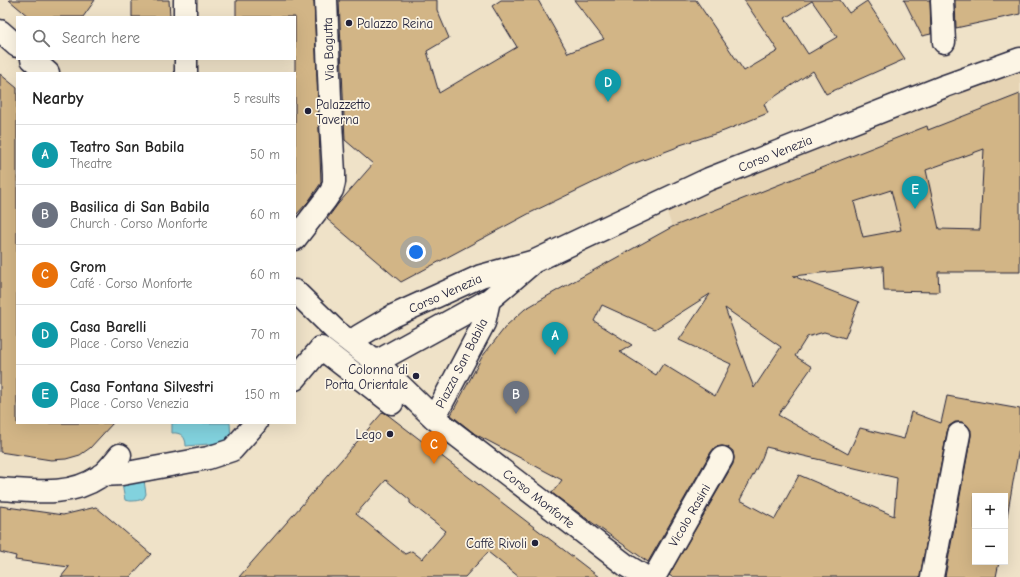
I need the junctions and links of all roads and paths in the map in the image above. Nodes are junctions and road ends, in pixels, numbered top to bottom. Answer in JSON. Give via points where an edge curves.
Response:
{"nodes":[{"id":1,"x":185,"y":0,"type":"edge"},
{"id":2,"x":326,"y":0,"type":"edge"},
{"id":3,"x":942,"y":0,"type":"edge"},
{"id":4,"x":185,"y":16,"type":"edge"},
{"id":5,"x":0,"y":31,"type":"edge"},
{"id":6,"x":944,"y":42,"type":"dead end"},
{"id":7,"x":16,"y":45,"type":"edge"},
{"id":8,"x":1020,"y":58,"type":"edge"},
{"id":9,"x":33,"y":60,"type":"edge"},
{"id":10,"x":186,"y":60,"type":"edge"},
{"id":11,"x":47,"y":72,"type":"edge"},
{"id":12,"x":186,"y":72,"type":"edge"},
{"id":13,"x":296,"y":238,"type":"edge"},
{"id":14,"x":535,"y":261,"type":"junction"},
{"id":15,"x":296,"y":287,"type":"edge"},
{"id":16,"x":296,"y":292,"type":"edge"},
{"id":17,"x":489,"y":300,"type":"junction"},
{"id":18,"x":359,"y":336,"type":"junction"},
{"id":19,"x":376,"y":362,"type":"junction"},
{"id":20,"x":296,"y":377,"type":"edge"},
{"id":21,"x":392,"y":403,"type":"dead end"},
{"id":22,"x":434,"y":418,"type":"junction"},
{"id":23,"x":255,"y":424,"type":"edge"},
{"id":24,"x":959,"y":434,"type":"dead end"},
{"id":25,"x":120,"y":455,"type":"dead end"},
{"id":26,"x":722,"y":458,"type":"dead end"},
{"id":27,"x":101,"y":476,"type":"junction"},
{"id":28,"x":0,"y":489,"type":"edge"},
{"id":29,"x":637,"y":573,"type":"edge"},
{"id":30,"x":932,"y":577,"type":"edge"}],
"edges":[{"from":1,"to":4,"type":"street"},
{"from":2,"to":13,"type":"street","name":"Via Bagutta","via":[[334,173],[332,190]]},
{"from":3,"to":6,"type":"street"},
{"from":5,"to":7,"type":"street"},
{"from":8,"to":14,"type":"street","name":"Corso Venezia","via":[[709,179]]},
{"from":9,"to":11,"type":"street"},
{"from":10,"to":12,"type":"street"},
{"from":14,"to":17,"type":"street","name":"Corso Venezia"},
{"from":14,"to":18,"type":"street","name":"Corso Venezia","via":[[481,276],[393,316]]},
{"from":15,"to":18,"type":"street","name":"Piazza San Babila"},
{"from":16,"to":19,"type":"street","name":"Piazza San Babila","via":[[337,332]]},
{"from":17,"to":19,"type":"street","name":"Corso Venezia"},
{"from":17,"to":22,"type":"street","name":"Piazza San Babila","via":[[484,323]]},
{"from":18,"to":19,"type":"street","name":"Piazza San Babila"},
{"from":19,"to":22,"type":"street","name":"Piazza San Babila"},
{"from":20,"to":21,"type":"street","via":[[322,348]]},
{"from":22,"to":29,"type":"street","name":"Corso Monforte"},
{"from":23,"to":27,"type":"street","via":[[232,450],[208,458]]},
{"from":24,"to":30,"type":"street"},
{"from":25,"to":27,"type":"street"},
{"from":26,"to":29,"type":"street","name":"Vicolo Rasini"},
{"from":27,"to":28,"type":"street","via":[[84,486],[64,491]]}]}
